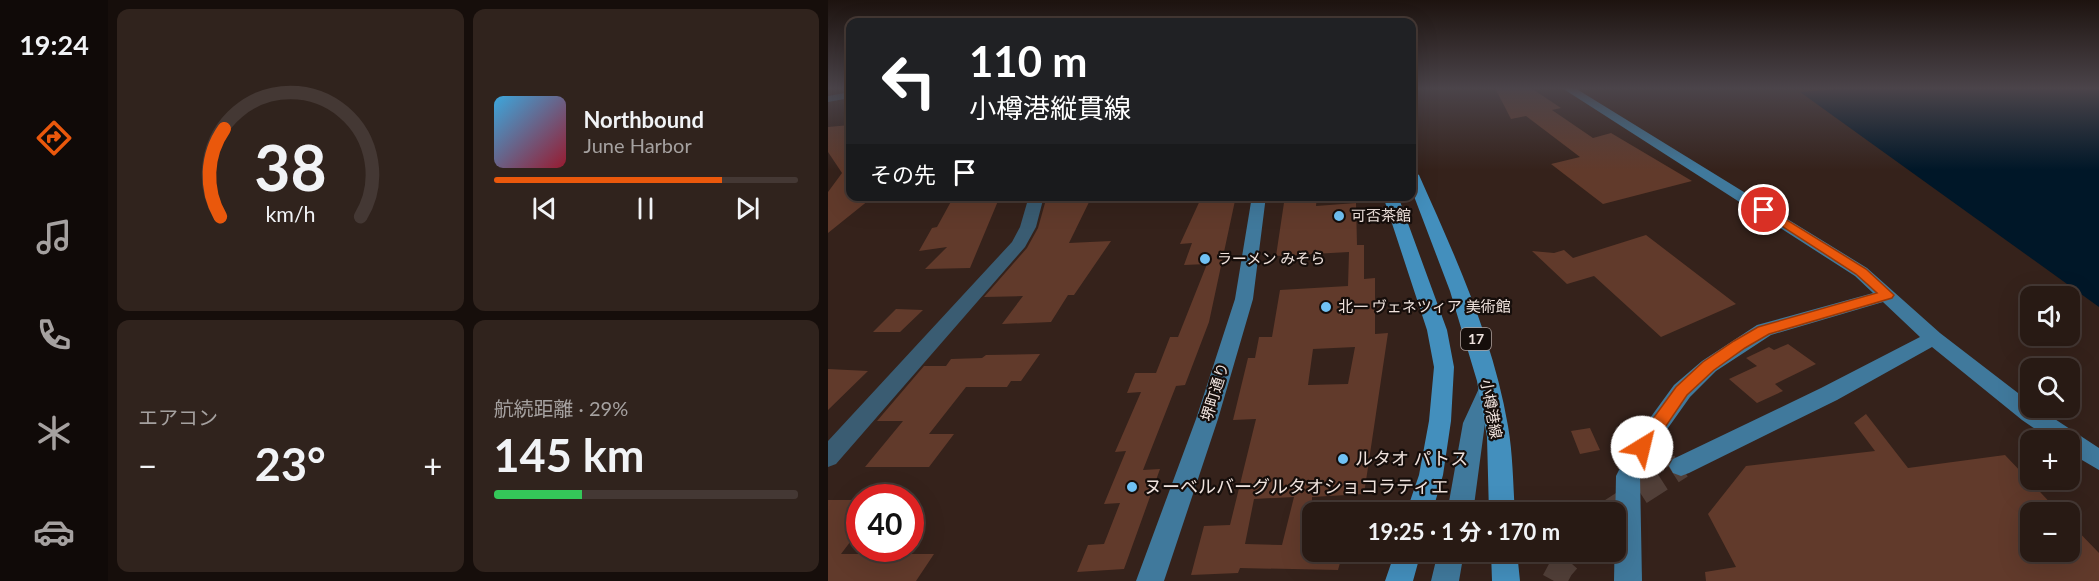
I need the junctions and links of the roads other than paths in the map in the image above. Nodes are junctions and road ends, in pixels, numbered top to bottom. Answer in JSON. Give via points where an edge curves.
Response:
{"nodes":[{"id":1,"x":1611,"y":115,"type":"edge"},
{"id":2,"x":1416,"y":185,"type":"edge"},
{"id":3,"x":1036,"y":201,"type":"edge"},
{"id":4,"x":1258,"y":201,"type":"edge"},
{"id":5,"x":1392,"y":201,"type":"edge"},
{"id":6,"x":1887,"y":295,"type":"junction"},
{"id":7,"x":1933,"y":338,"type":"junction"},
{"id":8,"x":1489,"y":389,"type":"junction"},
{"id":9,"x":839,"y":434,"type":"edge"},
{"id":10,"x":828,"y":457,"type":"edge"},
{"id":11,"x":2099,"y":460,"type":"edge"},
{"id":12,"x":1681,"y":466,"type":"tunnel mouth"},
{"id":13,"x":1422,"y":502,"type":"edge"},
{"id":14,"x":1462,"y":502,"type":"edge"},
{"id":15,"x":1501,"y":502,"type":"edge"},
{"id":16,"x":1405,"y":562,"type":"edge"},
{"id":17,"x":1449,"y":562,"type":"edge"},
{"id":18,"x":1505,"y":562,"type":"edge"},
{"id":19,"x":1150,"y":581,"type":"edge"},
{"id":20,"x":1399,"y":581,"type":"edge"},
{"id":21,"x":1445,"y":581,"type":"edge"},
{"id":22,"x":1506,"y":581,"type":"edge"},
{"id":23,"x":1628,"y":581,"type":"edge"}],
"edges":[{"from":1,"to":6,"type":"street","via":[[1823,246]]},
{"from":2,"to":8,"type":"main road","name":"小樽港線","number":"17","via":[[1470,316]]},
{"from":3,"to":9,"type":"street","via":[[1019,244]]},
{"from":4,"to":19,"type":"street","name":"堺町通り","via":[[1244,299]]},
{"from":5,"to":13,"type":"main road","number":"17","via":[[1437,330],[1444,367],[1440,421]]},
{"from":6,"to":7,"type":"street"},
{"from":6,"to":23,"type":"street","via":[[1764,330],[1709,366],[1682,391],[1642,447],[1628,476]]},
{"from":7,"to":11,"type":"street","via":[[2030,414]]},
{"from":7,"to":12,"type":"street"},
{"from":8,"to":14,"type":"street","via":[[1474,423]]},
{"from":8,"to":15,"type":"main road","name":"小樽港線","number":"17","via":[[1495,415]]},
{"from":9,"to":10,"type":"street"},
{"from":16,"to":20,"type":"main road"},
{"from":17,"to":21,"type":"street"},
{"from":18,"to":22,"type":"main road"}]}
